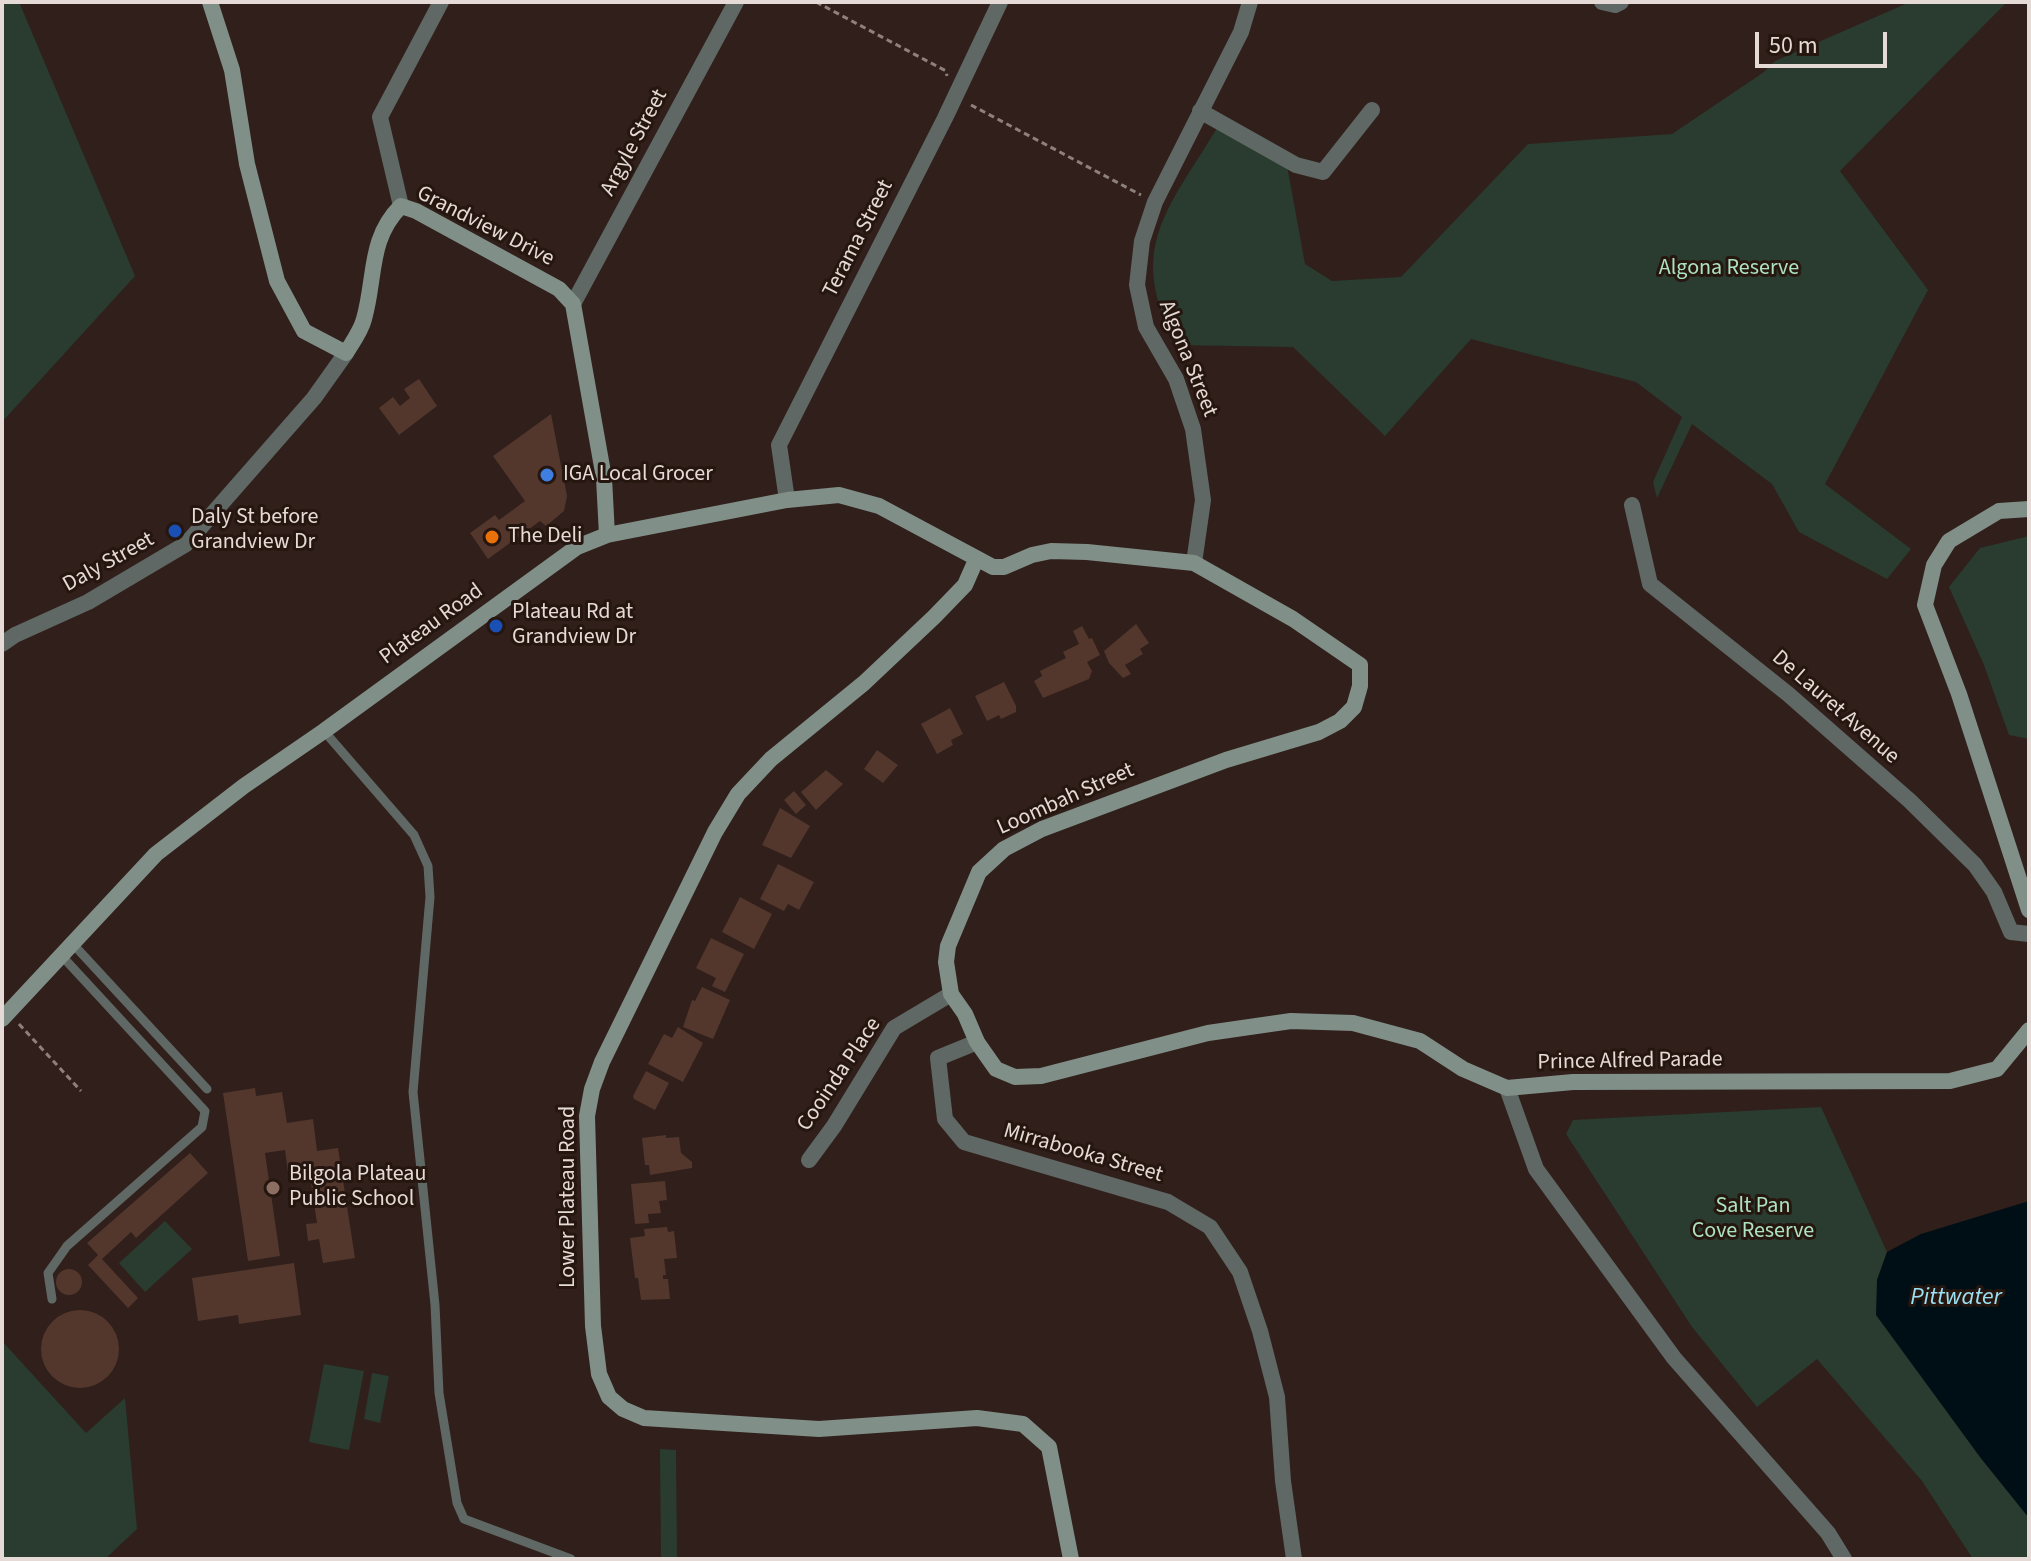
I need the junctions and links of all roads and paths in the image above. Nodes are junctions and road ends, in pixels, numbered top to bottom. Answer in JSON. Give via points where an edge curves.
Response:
{"nodes":[{"id":1,"x":210,"y":2,"type":"edge"},
{"id":2,"x":441,"y":2,"type":"edge"},
{"id":3,"x":736,"y":2,"type":"edge"},
{"id":4,"x":816,"y":2,"type":"edge"},
{"id":5,"x":1000,"y":2,"type":"edge"},
{"id":6,"x":1250,"y":2,"type":"edge"},
{"id":7,"x":1602,"y":2,"type":"edge"},
{"id":8,"x":1621,"y":2,"type":"edge"},
{"id":9,"x":955,"y":97,"type":"junction"},
{"id":10,"x":1372,"y":110,"type":"dead end"},
{"id":11,"x":1200,"y":111,"type":"junction"},
{"id":12,"x":1155,"y":202,"type":"junction"},
{"id":13,"x":401,"y":206,"type":"junction"},
{"id":14,"x":573,"y":304,"type":"junction"},
{"id":15,"x":346,"y":353,"type":"junction"},
{"id":16,"x":787,"y":500,"type":"junction"},
{"id":17,"x":1632,"y":505,"type":"dead end"},
{"id":18,"x":2029,"y":509,"type":"edge"},
{"id":19,"x":607,"y":535,"type":"junction"},
{"id":20,"x":976,"y":560,"type":"junction"},
{"id":21,"x":1194,"y":563,"type":"junction"},
{"id":22,"x":2,"y":644,"type":"edge"},
{"id":23,"x":324,"y":731,"type":"junction"},
{"id":24,"x":2029,"y":910,"type":"edge"},
{"id":25,"x":2029,"y":934,"type":"edge"},
{"id":26,"x":67,"y":949,"type":"junction"},
{"id":27,"x":951,"y":994,"type":"junction"},
{"id":28,"x":5,"y":1016,"type":"edge"},
{"id":29,"x":2029,"y":1030,"type":"edge"},
{"id":30,"x":977,"y":1042,"type":"junction"},
{"id":31,"x":1507,"y":1088,"type":"junction"},
{"id":32,"x":207,"y":1089,"type":"dead end"},
{"id":33,"x":81,"y":1091,"type":"dead end"},
{"id":34,"x":809,"y":1160,"type":"dead end"},
{"id":35,"x":52,"y":1299,"type":"dead end"},
{"id":36,"x":571,"y":1559,"type":"edge"},
{"id":37,"x":1071,"y":1559,"type":"edge"},
{"id":38,"x":1294,"y":1559,"type":"edge"},
{"id":39,"x":1844,"y":1559,"type":"edge"}],
"edges":[{"from":1,"to":15,"type":"street","via":[[232,70],[247,164],[277,281],[304,331]]},
{"from":2,"to":13,"type":"street","via":[[380,117]]},
{"from":3,"to":14,"type":"street","name":"Argyle Street"},
{"from":4,"to":9,"type":"path","via":[[946,71]]},
{"from":5,"to":9,"type":"street","name":"Terama Street"},
{"from":6,"to":11,"type":"street","name":"Algona Street","via":[[1241,32]]},
{"from":7,"to":8,"type":"street"},
{"from":9,"to":12,"type":"path"},
{"from":9,"to":16,"type":"street","name":"Terama Street","via":[[779,445]]},
{"from":10,"to":11,"type":"street","via":[[1323,172],[1296,165]]},
{"from":11,"to":12,"type":"street","name":"Algona Street"},
{"from":12,"to":21,"type":"street","name":"Algona Street","via":[[1142,241],[1137,285],[1146,327],[1176,379],[1193,429],[1203,500]]},
{"from":13,"to":14,"type":"street","name":"Grandview Drive","via":[[559,289]]},
{"from":13,"to":15,"type":"street","name":"Grandview Drive","via":[[377,242],[364,321]]},
{"from":14,"to":19,"type":"street","via":[[604,478]]},
{"from":15,"to":22,"type":"street","name":"Daly Street","via":[[314,398],[186,544],[88,602]]},
{"from":16,"to":19,"type":"street","name":"Plateau Road"},
{"from":16,"to":20,"type":"street","name":"Plateau Road","via":[[839,495],[879,506]]},
{"from":17,"to":25,"type":"street","name":"De Lauret Avenue","via":[[1650,584],[1910,801],[1975,865],[2011,932]]},
{"from":18,"to":24,"type":"street","via":[[1999,511],[1949,541],[1934,565],[1925,605]]},
{"from":19,"to":23,"type":"street","name":"Plateau Road","via":[[577,547]]},
{"from":20,"to":21,"type":"street","name":"Loombah Street","via":[[1004,567],[1051,551]]},
{"from":20,"to":37,"type":"street","name":"Lower Plateau Road","via":[[965,585],[934,617],[763,767],[738,794],[715,832],[592,1089],[587,1116],[593,1326],[599,1374],[609,1397],[644,1418],[819,1429],[977,1418],[1023,1424],[1049,1447]]},
{"from":21,"to":27,"type":"street","name":"Loombah Street","via":[[1293,619],[1360,665],[1354,707],[1319,732],[1143,789],[1004,849],[979,872],[948,946]]},
{"from":23,"to":26,"type":"street","name":"Plateau Road","via":[[156,854]]},
{"from":23,"to":36,"type":"lane","via":[[414,835],[428,866],[430,897],[413,1092],[439,1393],[457,1503],[464,1519]]},
{"from":26,"to":28,"type":"street","name":"Plateau Road"},
{"from":26,"to":32,"type":"lane"},
{"from":26,"to":35,"type":"lane","via":[[205,1111],[202,1127],[67,1246],[48,1273]]},
{"from":27,"to":30,"type":"street","name":"Loombah Street"},
{"from":27,"to":34,"type":"street","name":"Cooinda Place","via":[[894,1028]]},
{"from":28,"to":33,"type":"path"},
{"from":29,"to":31,"type":"street","name":"Prince Alfred Parade","via":[[1997,1069],[1950,1081],[1573,1082]]},
{"from":30,"to":31,"type":"street","name":"Loombah Street","via":[[996,1069],[1015,1077],[1041,1076],[1208,1033],[1291,1021],[1353,1023],[1420,1041],[1463,1069]]},
{"from":30,"to":38,"type":"street","name":"Mirrabooka Street","via":[[938,1058],[945,1119],[964,1142],[1168,1202],[1210,1227],[1240,1272],[1277,1397]]},
{"from":31,"to":39,"type":"street","name":"Prince Alfred Parade","via":[[1536,1169],[1674,1358],[1828,1533]]}]}
